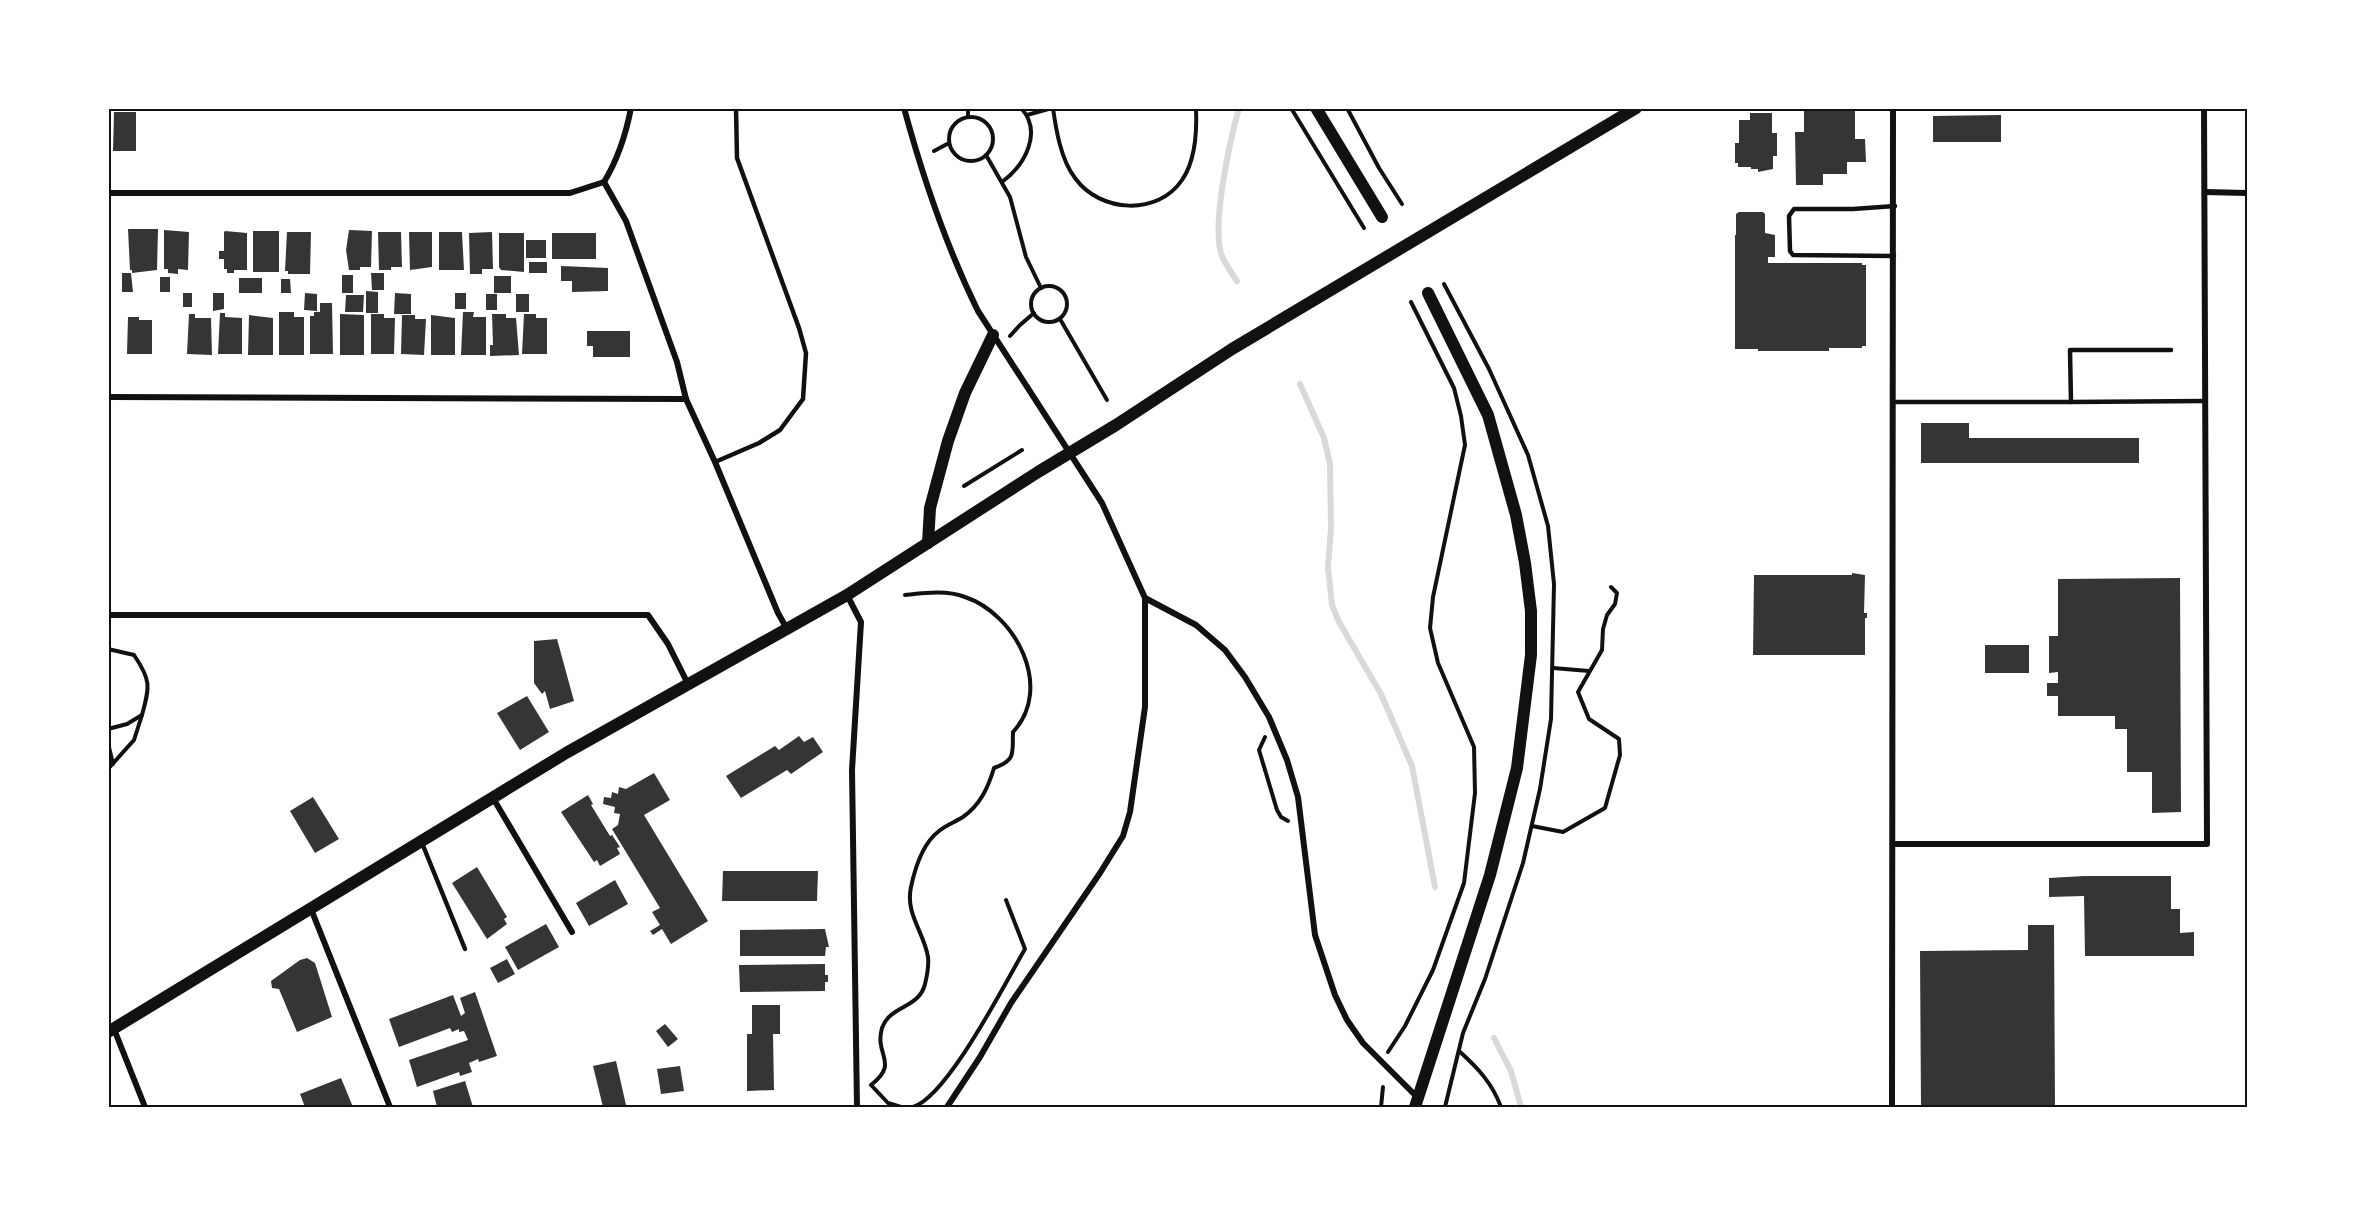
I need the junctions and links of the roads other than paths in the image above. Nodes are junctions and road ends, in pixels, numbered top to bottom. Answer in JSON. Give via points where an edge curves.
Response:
{"nodes":[{"id":1,"x":631,"y":108,"type":"edge"},
{"id":2,"x":736,"y":108,"type":"edge"},
{"id":3,"x":904,"y":108,"type":"edge"},
{"id":4,"x":1316,"y":108,"type":"edge"},
{"id":5,"x":1636,"y":108,"type":"edge"},
{"id":6,"x":1893,"y":108,"type":"edge"},
{"id":7,"x":2204,"y":108,"type":"edge"},
{"id":8,"x":604,"y":182,"type":"junction"},
{"id":9,"x":2205,"y":192,"type":"junction"},
{"id":10,"x":108,"y":193,"type":"edge"},
{"id":11,"x":2247,"y":193,"type":"edge"},
{"id":12,"x":1895,"y":206,"type":"junction"},
{"id":13,"x":1382,"y":217,"type":"dead end"},
{"id":14,"x":1894,"y":256,"type":"junction"},
{"id":15,"x":1428,"y":293,"type":"dead end"},
{"id":16,"x":993,"y":335,"type":"junction"},
{"id":17,"x":2172,"y":350,"type":"dead end"},
{"id":18,"x":108,"y":397,"type":"edge"},
{"id":19,"x":686,"y":399,"type":"junction"},
{"id":20,"x":2205,"y":401,"type":"junction"},
{"id":21,"x":1894,"y":402,"type":"junction"},
{"id":22,"x":2071,"y":402,"type":"junction"},
{"id":23,"x":1070,"y":453,"type":"junction"},
{"id":24,"x":715,"y":462,"type":"junction"},
{"id":25,"x":928,"y":543,"type":"junction"},
{"id":26,"x":847,"y":594,"type":"junction"},
{"id":27,"x":1145,"y":598,"type":"junction"},
{"id":28,"x":108,"y":615,"type":"edge"},
{"id":29,"x":787,"y":629,"type":"junction"},
{"id":30,"x":689,"y":685,"type":"junction"},
{"id":31,"x":493,"y":798,"type":"junction"},
{"id":32,"x":421,"y":842,"type":"junction"},
{"id":33,"x":1893,"y":844,"type":"junction"},
{"id":34,"x":311,"y":909,"type":"junction"},
{"id":35,"x":572,"y":932,"type":"dead end"},
{"id":36,"x":465,"y":949,"type":"dead end"},
{"id":37,"x":111,"y":1030,"type":"edge"},
{"id":38,"x":1417,"y":1102,"type":"edge"},
{"id":39,"x":145,"y":1107,"type":"edge"},
{"id":40,"x":390,"y":1107,"type":"edge"},
{"id":41,"x":857,"y":1107,"type":"edge"},
{"id":42,"x":947,"y":1107,"type":"edge"},
{"id":43,"x":1892,"y":1107,"type":"edge"}],
"edges":[{"from":1,"to":8,"type":"street","via":[[614,166]]},
{"from":2,"to":24,"type":"lane","via":[[737,158],[799,328],[807,353],[807,376],[803,399],[780,430]]},
{"from":3,"to":16,"type":"street","via":[[942,230],[969,293]]},
{"from":4,"to":13,"type":"main road"},
{"from":5,"to":23,"type":"main road","via":[[1232,349]]},
{"from":6,"to":12,"type":"street"},
{"from":7,"to":9,"type":"street"},
{"from":8,"to":10,"type":"street","via":[[570,193]]},
{"from":8,"to":19,"type":"street","via":[[626,221],[677,362]]},
{"from":9,"to":11,"type":"street"},
{"from":9,"to":20,"type":"street"},
{"from":12,"to":14,"type":"street"},
{"from":12,"to":14,"type":"lane","via":[[1794,209],[1789,216],[1793,255]]},
{"from":14,"to":21,"type":"street"},
{"from":15,"to":38,"type":"main road","via":[[1488,415],[1525,563],[1531,655],[1517,768],[1490,875]]},
{"from":16,"to":23,"type":"street"},
{"from":16,"to":25,"type":"main road","via":[[965,393],[948,441],[930,508]]},
{"from":17,"to":22,"type":"lane","via":[[2070,350]]},
{"from":18,"to":19,"type":"street"},
{"from":19,"to":24,"type":"street"},
{"from":20,"to":22,"type":"lane"},
{"from":20,"to":33,"type":"street","via":[[2207,844]]},
{"from":21,"to":22,"type":"lane"},
{"from":21,"to":33,"type":"street"},
{"from":23,"to":25,"type":"main road"},
{"from":23,"to":27,"type":"street","via":[[1113,522]]},
{"from":24,"to":29,"type":"street"},
{"from":25,"to":26,"type":"main road"},
{"from":26,"to":29,"type":"main road"},
{"from":26,"to":41,"type":"street","via":[[861,622],[852,770]]},
{"from":27,"to":38,"type":"street","via":[[1196,626],[1225,650],[1269,717],[1298,797],[1315,935],[1335,995],[1363,1043]]},
{"from":27,"to":42,"type":"street","via":[[1145,707],[1123,836]]},
{"from":28,"to":30,"type":"street","via":[[648,615]]},
{"from":29,"to":30,"type":"main road"},
{"from":30,"to":31,"type":"main road"},
{"from":31,"to":32,"type":"main road"},
{"from":31,"to":35,"type":"street"},
{"from":32,"to":34,"type":"main road"},
{"from":32,"to":36,"type":"lane"},
{"from":33,"to":43,"type":"street"},
{"from":34,"to":37,"type":"main road"},
{"from":34,"to":40,"type":"street"},
{"from":37,"to":39,"type":"street"}]}
